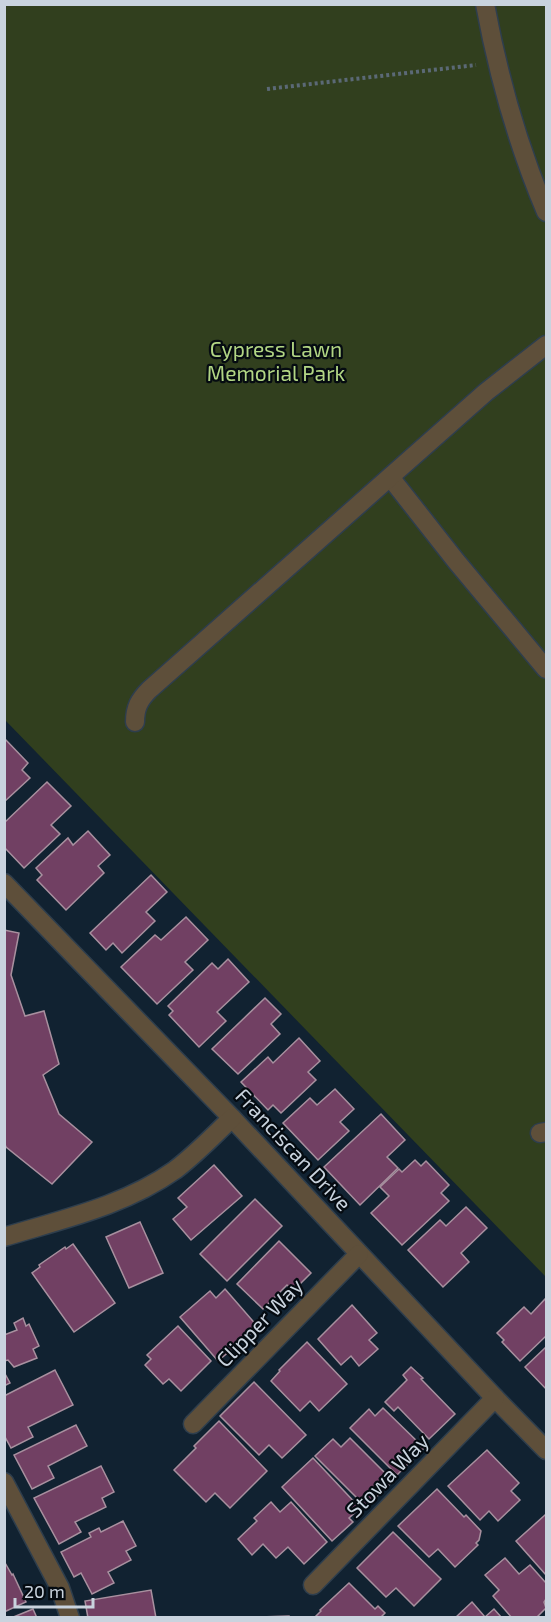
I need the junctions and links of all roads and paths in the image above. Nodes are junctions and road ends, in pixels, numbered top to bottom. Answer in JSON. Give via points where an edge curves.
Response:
{"nodes":[{"id":1,"x":485,"y":4,"type":"edge"},
{"id":2,"x":498,"y":63,"type":"junction"},
{"id":3,"x":267,"y":89,"type":"dead end"},
{"id":4,"x":546,"y":212,"type":"edge"},
{"id":5,"x":546,"y":345,"type":"edge"},
{"id":6,"x":390,"y":477,"type":"junction"},
{"id":7,"x":546,"y":669,"type":"edge"},
{"id":8,"x":135,"y":722,"type":"dead end"},
{"id":9,"x":4,"y":883,"type":"edge"},
{"id":10,"x":232,"y":1118,"type":"junction"},
{"id":11,"x":4,"y":1237,"type":"edge"},
{"id":12,"x":359,"y":1254,"type":"junction"},
{"id":13,"x":495,"y":1398,"type":"junction"},
{"id":14,"x":193,"y":1424,"type":"dead end"},
{"id":15,"x":546,"y":1450,"type":"edge"},
{"id":16,"x":4,"y":1482,"type":"edge"},
{"id":17,"x":313,"y":1585,"type":"dead end"},
{"id":18,"x":70,"y":1617,"type":"edge"}],
"edges":[{"from":1,"to":2,"type":"street"},
{"from":2,"to":3,"type":"path"},
{"from":2,"to":4,"type":"street","via":[[525,158]]},
{"from":5,"to":6,"type":"street"},
{"from":6,"to":7,"type":"street"},
{"from":6,"to":8,"type":"street","via":[[148,690],[135,710]]},
{"from":9,"to":10,"type":"street","name":"Franciscan Drive"},
{"from":10,"to":11,"type":"street","via":[[177,1169],[145,1189],[113,1205]]},
{"from":10,"to":12,"type":"street","name":"Franciscan Drive"},
{"from":12,"to":13,"type":"street","name":"Franciscan Drive"},
{"from":12,"to":14,"type":"street","name":"Clipper Way"},
{"from":13,"to":15,"type":"street","name":"Franciscan Drive"},
{"from":13,"to":17,"type":"street","name":"Stowa Way"},
{"from":16,"to":18,"type":"street","via":[[60,1588]]}]}
